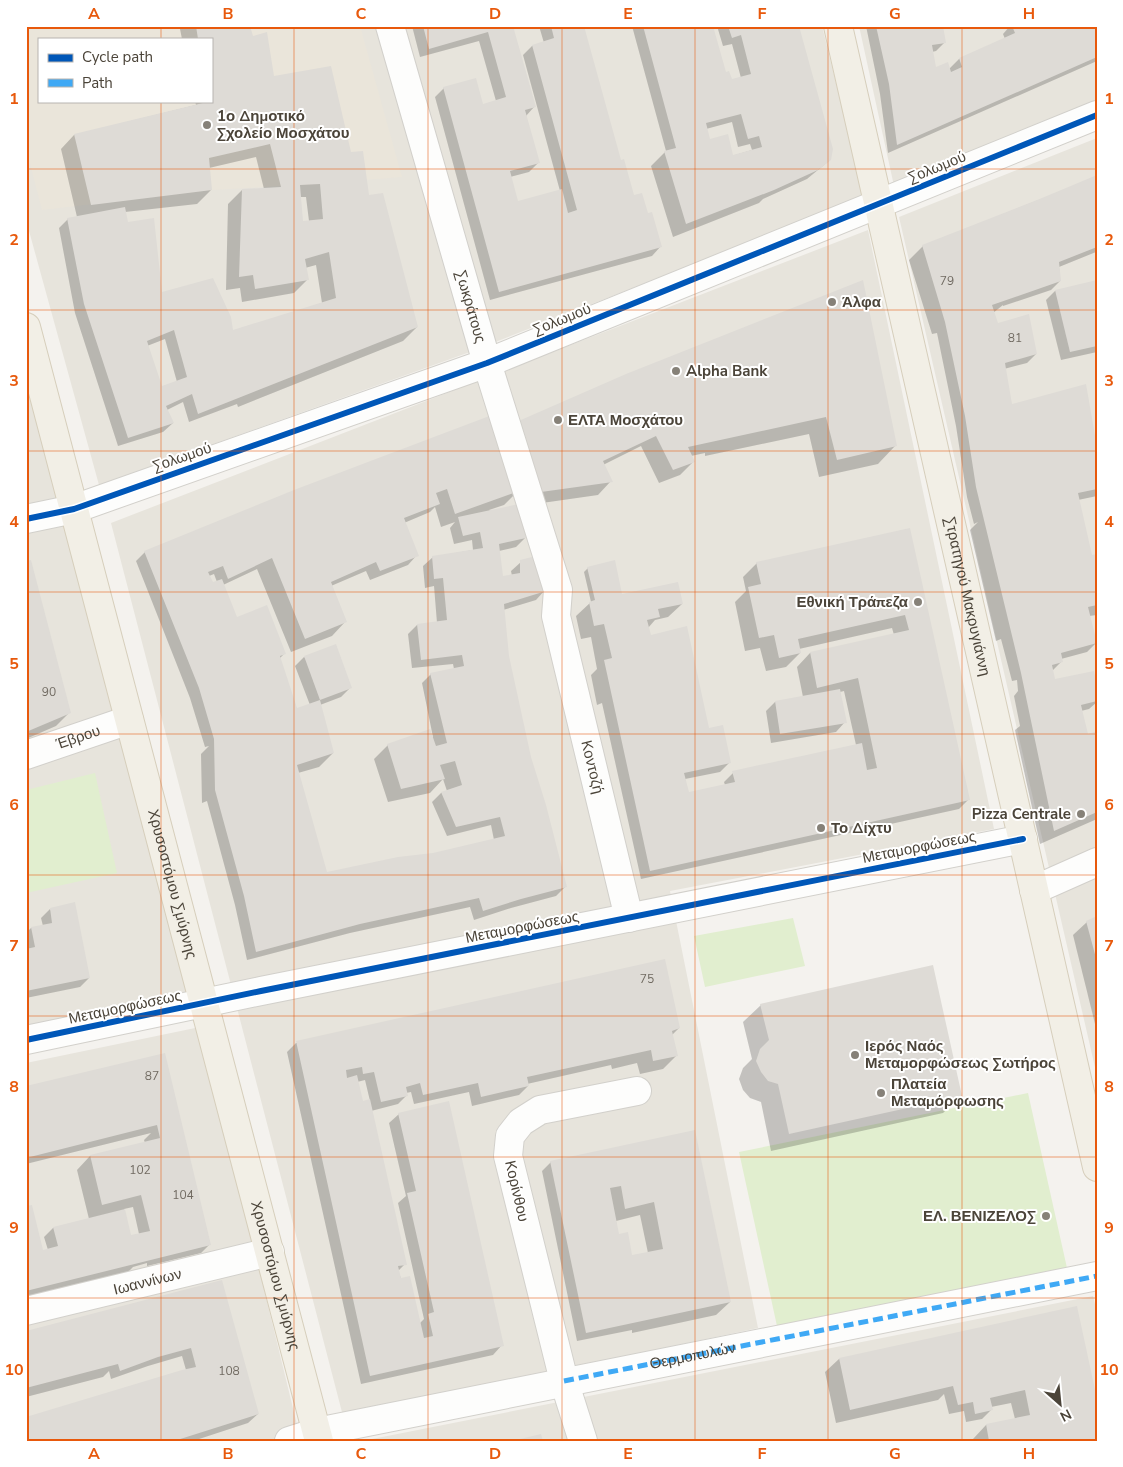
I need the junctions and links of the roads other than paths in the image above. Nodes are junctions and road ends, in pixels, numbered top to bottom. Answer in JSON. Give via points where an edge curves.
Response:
{"nodes":[{"id":1,"x":390,"y":26,"type":"edge"},
{"id":2,"x":838,"y":26,"type":"edge"},
{"id":3,"x":1097,"y":115,"type":"edge"},
{"id":4,"x":879,"y":204,"type":"junction"},
{"id":5,"x":26,"y":327,"type":"edge"},
{"id":6,"x":487,"y":363,"type":"junction"},
{"id":7,"x":74,"y":508,"type":"junction"},
{"id":8,"x":26,"y":519,"type":"edge"},
{"id":9,"x":556,"y":616,"type":"joint"},
{"id":10,"x":129,"y":720,"type":"junction"},
{"id":11,"x":26,"y":755,"type":"edge"},
{"id":12,"x":1022,"y":839,"type":"junction"},
{"id":13,"x":1097,"y":862,"type":"edge"},
{"id":14,"x":1034,"y":890,"type":"junction"},
{"id":15,"x":629,"y":918,"type":"junction"},
{"id":16,"x":204,"y":1003,"type":"junction"},
{"id":17,"x":26,"y":1040,"type":"edge"},
{"id":18,"x":637,"y":1091,"type":"dead end"},
{"id":19,"x":1097,"y":1166,"type":"edge"},
{"id":20,"x":270,"y":1252,"type":"junction"},
{"id":21,"x":1097,"y":1276,"type":"edge"},
{"id":22,"x":26,"y":1311,"type":"edge"},
{"id":23,"x":564,"y":1381,"type":"junction"},
{"id":24,"x":318,"y":1436,"type":"edge"},
{"id":25,"x":289,"y":1441,"type":"edge"},
{"id":26,"x":583,"y":1441,"type":"edge"}],
"edges":[{"from":1,"to":6,"type":"street","name":"Σωκράτους"},
{"from":2,"to":4,"type":"main road","name":"Στρατηγού Μακρυγιάννη"},
{"from":3,"to":4,"type":"street","name":"Σολωμού"},
{"from":4,"to":6,"type":"street","name":"Σολωμού"},
{"from":4,"to":12,"type":"main road","name":"Στρατηγού Μακρυγιάννη"},
{"from":5,"to":7,"type":"main road","name":"Χρυσοστόμου Σμύρνης"},
{"from":6,"to":7,"type":"street","name":"Σολωμού"},
{"from":6,"to":9,"type":"street","name":"Σωκράτους","via":[[558,590]]},
{"from":7,"to":8,"type":"street","name":"Σολωμού"},
{"from":7,"to":10,"type":"main road","name":"Χρυσοστόμου Σμύρνης"},
{"from":9,"to":15,"type":"street","name":"Κοντοζή"},
{"from":10,"to":11,"type":"street","name":"Έβρου"},
{"from":10,"to":16,"type":"main road","name":"Χρυσοστόμου Σμύρνης"},
{"from":12,"to":14,"type":"main road","name":"Στρατηγού Μακρυγιάννη"},
{"from":12,"to":15,"type":"street","name":"Μεταμορφώσεως"},
{"from":13,"to":14,"type":"street"},
{"from":14,"to":19,"type":"main road","name":"Στρατηγού Μακρυγιάννη"},
{"from":15,"to":16,"type":"street","name":"Μεταμορφώσεως"},
{"from":16,"to":17,"type":"street","name":"Μεταμορφώσεως"},
{"from":16,"to":20,"type":"main road","name":"Χρυσοστόμου Σμύρνης"},
{"from":18,"to":23,"type":"street","name":"Κορίνθου","via":[[540,1110],[521,1122],[510,1136],[508,1156]]},
{"from":20,"to":22,"type":"street","name":"Ιωαννίνων"},
{"from":20,"to":24,"type":"main road","name":"Χρυσοστόμου Σμύρνης"},
{"from":21,"to":23,"type":"street","name":"Θερμοπυλών"},
{"from":23,"to":24,"type":"street","name":"Θερμοπυλών"},
{"from":23,"to":26,"type":"street","name":"Κορίνθου"},
{"from":24,"to":25,"type":"street","name":"Θερμοπυλών"}]}
